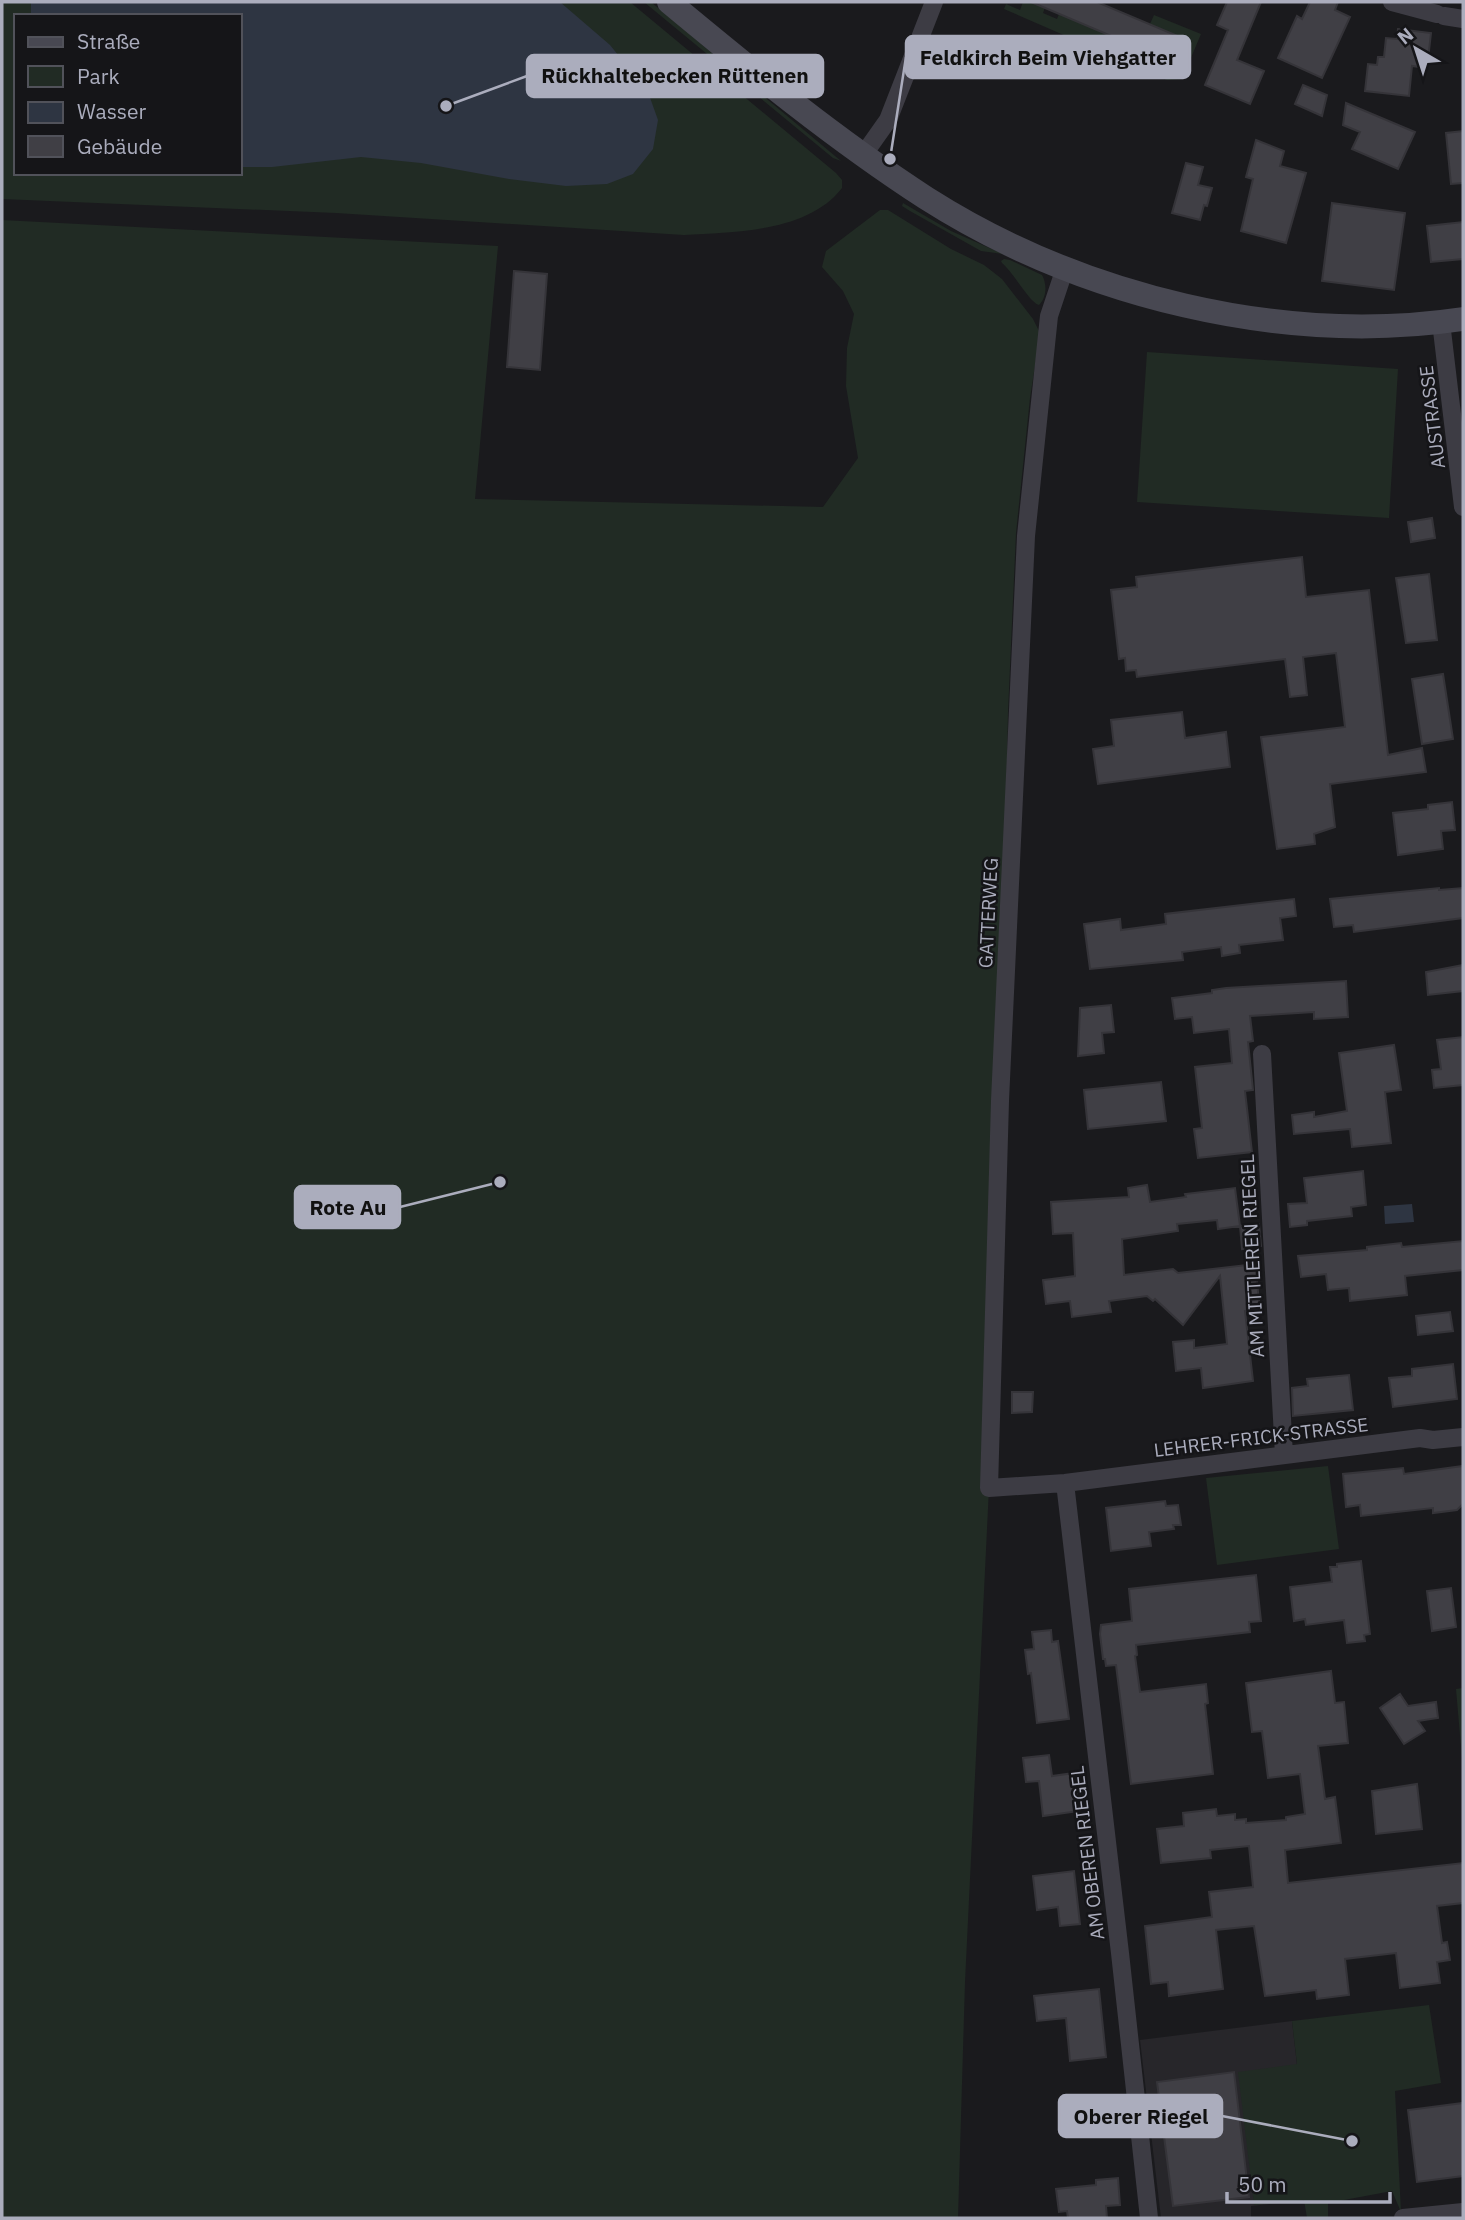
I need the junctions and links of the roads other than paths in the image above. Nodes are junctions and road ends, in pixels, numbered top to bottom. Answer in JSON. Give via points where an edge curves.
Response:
{"nodes":[{"id":1,"x":669,"y":2,"type":"edge"},
{"id":2,"x":934,"y":2,"type":"edge"},
{"id":3,"x":1392,"y":2,"type":"edge"},
{"id":4,"x":1463,"y":19,"type":"edge"},
{"id":5,"x":870,"y":159,"type":"junction"},
{"id":6,"x":1065,"y":268,"type":"junction"},
{"id":7,"x":1452,"y":321,"type":"edge"},
{"id":8,"x":1463,"y":507,"type":"edge"},
{"id":9,"x":1262,"y":1054,"type":"dead end"},
{"id":10,"x":1463,"y":1437,"type":"edge"},
{"id":11,"x":1284,"y":1455,"type":"junction"},
{"id":12,"x":1065,"y":1483,"type":"junction"},
{"id":13,"x":1463,"y":2212,"type":"edge"},
{"id":14,"x":1149,"y":2218,"type":"edge"},
{"id":15,"x":1403,"y":2218,"type":"edge"}],
"edges":[{"from":1,"to":5,"type":"main road"},
{"from":2,"to":5,"type":"street"},
{"from":3,"to":4,"type":"street"},
{"from":5,"to":6,"type":"main road","via":[[928,199]]},
{"from":6,"to":7,"type":"main road","via":[[1119,287],[1249,318],[1361,326]]},
{"from":6,"to":12,"type":"street","name":"GATTERWEG","via":[[1049,316],[1026,536],[1000,1101],[989,1488]]},
{"from":7,"to":8,"type":"street","name":"AUSTRASSE"},
{"from":9,"to":11,"type":"street","name":"AM MITTLEREN RIEGEL"},
{"from":10,"to":11,"type":"street","name":"LEHRER-FRICK-STRASSE"},
{"from":11,"to":12,"type":"street","name":"LEHRER-FRICK-STRASSE"},
{"from":12,"to":14,"type":"street","name":"AM OBEREN RIEGEL"},
{"from":13,"to":15,"type":"street"}]}
